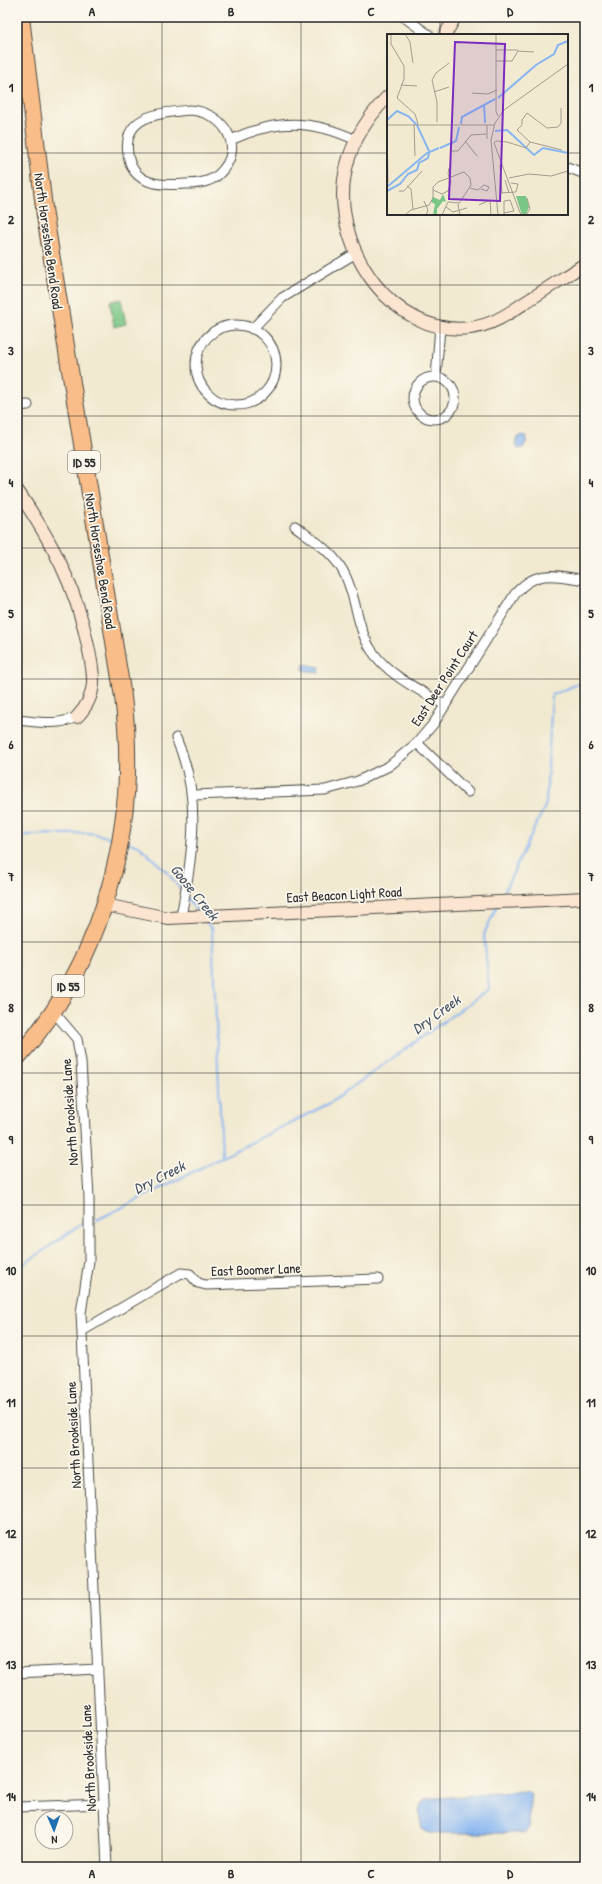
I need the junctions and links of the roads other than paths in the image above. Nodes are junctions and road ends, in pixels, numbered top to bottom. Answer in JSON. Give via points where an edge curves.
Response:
{"nodes":[{"id":1,"x":22,"y":17,"type":"edge"},
{"id":2,"x":404,"y":17,"type":"edge"},
{"id":3,"x":454,"y":17,"type":"edge"},
{"id":4,"x":428,"y":34,"type":"edge"},
{"id":5,"x":446,"y":34,"type":"edge"},
{"id":6,"x":387,"y":97,"type":"edge"},
{"id":7,"x":231,"y":140,"type":"junction"},
{"id":8,"x":356,"y":140,"type":"junction"},
{"id":9,"x":568,"y":167,"type":"edge"},
{"id":10,"x":585,"y":174,"type":"edge"},
{"id":11,"x":356,"y":253,"type":"junction"},
{"id":12,"x":585,"y":264,"type":"edge"},
{"id":13,"x":440,"y":327,"type":"junction"},
{"id":14,"x":252,"y":329,"type":"junction"},
{"id":15,"x":436,"y":377,"type":"junction"},
{"id":16,"x":28,"y":405,"type":"dead end"},
{"id":17,"x":17,"y":406,"type":"edge"},
{"id":18,"x":17,"y":490,"type":"edge"},
{"id":19,"x":295,"y":526,"type":"dead end"},
{"id":20,"x":585,"y":580,"type":"edge"},
{"id":21,"x":445,"y":705,"type":"junction"},
{"id":22,"x":77,"y":716,"type":"joint"},
{"id":23,"x":17,"y":720,"type":"edge"},
{"id":24,"x":176,"y":738,"type":"dead end"},
{"id":25,"x":417,"y":743,"type":"junction"},
{"id":26,"x":468,"y":792,"type":"dead end"},
{"id":27,"x":193,"y":795,"type":"junction"},
{"id":28,"x":585,"y":898,"type":"edge"},
{"id":29,"x":105,"y":905,"type":"junction"},
{"id":30,"x":181,"y":917,"type":"junction"},
{"id":31,"x":53,"y":1011,"type":"junction"},
{"id":32,"x":17,"y":1058,"type":"edge"},
{"id":33,"x":378,"y":1279,"type":"dead end"},
{"id":34,"x":82,"y":1331,"type":"junction"},
{"id":35,"x":98,"y":1669,"type":"junction"},
{"id":36,"x":17,"y":1673,"type":"edge"},
{"id":37,"x":104,"y":1804,"type":"junction"},
{"id":38,"x":17,"y":1807,"type":"edge"},
{"id":39,"x":107,"y":1867,"type":"edge"}],
"edges":[{"from":1,"to":29,"type":"highway","name":"North Horseshoe Bend Road","number":"ID 55","via":[[45,216],[125,713],[128,775],[124,814],[115,867]]},
{"from":2,"to":4,"type":"street"},
{"from":3,"to":5,"type":"street"},
{"from":6,"to":8,"type":"street","via":[[374,111]]},
{"from":7,"to":7,"type":"street","via":[[228,162],[218,175],[196,184],[162,186],[147,182],[138,176],[128,158],[128,140],[132,131],[144,118],[158,113],[190,110],[211,115],[227,130]]},
{"from":7,"to":8,"type":"street","via":[[259,128],[292,123],[325,127]]},
{"from":8,"to":11,"type":"street","via":[[346,167],[344,182],[346,225]]},
{"from":9,"to":10,"type":"street"},
{"from":11,"to":13,"type":"street","via":[[370,277],[395,305],[411,317]]},
{"from":11,"to":14,"type":"street","via":[[282,298]]},
{"from":12,"to":13,"type":"street","via":[[497,320],[470,328]]},
{"from":13,"to":15,"type":"street"},
{"from":14,"to":14,"type":"street","via":[[266,340],[274,355],[276,367],[273,378],[268,389],[259,397],[238,405],[226,404],[205,391],[197,375],[196,357],[200,346],[217,329],[241,325]]},
{"from":15,"to":15,"type":"street","via":[[451,385],[455,401],[452,409],[443,417],[434,420],[422,416],[415,408],[412,395],[416,387],[427,378]]},
{"from":16,"to":17,"type":"street"},
{"from":18,"to":22,"type":"street","name":"North Horseshoe Bend Road","via":[[52,544],[80,611],[90,658],[93,688],[86,708]]},
{"from":19,"to":21,"type":"street","via":[[326,549],[341,567],[364,636],[379,660],[396,675]]},
{"from":20,"to":21,"type":"street","name":"East Deer Point Court","via":[[544,575],[522,586]]},
{"from":21,"to":25,"type":"street","name":"East Deer Point Court"},
{"from":22,"to":23,"type":"street","via":[[65,722],[51,723]]},
{"from":24,"to":27,"type":"street","via":[[183,754]]},
{"from":25,"to":26,"type":"street"},
{"from":25,"to":27,"type":"street","name":"East Deer Point Court","via":[[389,766],[336,788],[314,792]]},
{"from":27,"to":30,"type":"street","via":[[193,846]]},
{"from":28,"to":30,"type":"street","name":"East Beacon Light Road"},
{"from":29,"to":30,"type":"street","name":"East Beacon Light Road","via":[[155,916]]},
{"from":29,"to":31,"type":"highway","name":"North Horseshoe Bend Road","number":"ID 55","via":[[80,962]]},
{"from":31,"to":32,"type":"highway","name":"North Horseshoe Bend Road","number":"ID 55","via":[[43,1028]]},
{"from":31,"to":34,"type":"street","name":"North Brookside Lane","via":[[77,1039],[81,1062],[89,1197],[89,1261],[81,1313]]},
{"from":33,"to":34,"type":"street","name":"East Boomer Lane","via":[[206,1285],[198,1283],[190,1274],[181,1273]]},
{"from":34,"to":35,"type":"street","name":"North Brookside Lane"},
{"from":35,"to":36,"type":"street"},
{"from":35,"to":37,"type":"street","name":"North Brookside Lane"},
{"from":37,"to":38,"type":"street"},
{"from":37,"to":39,"type":"street","name":"North Brookside Lane"}]}
